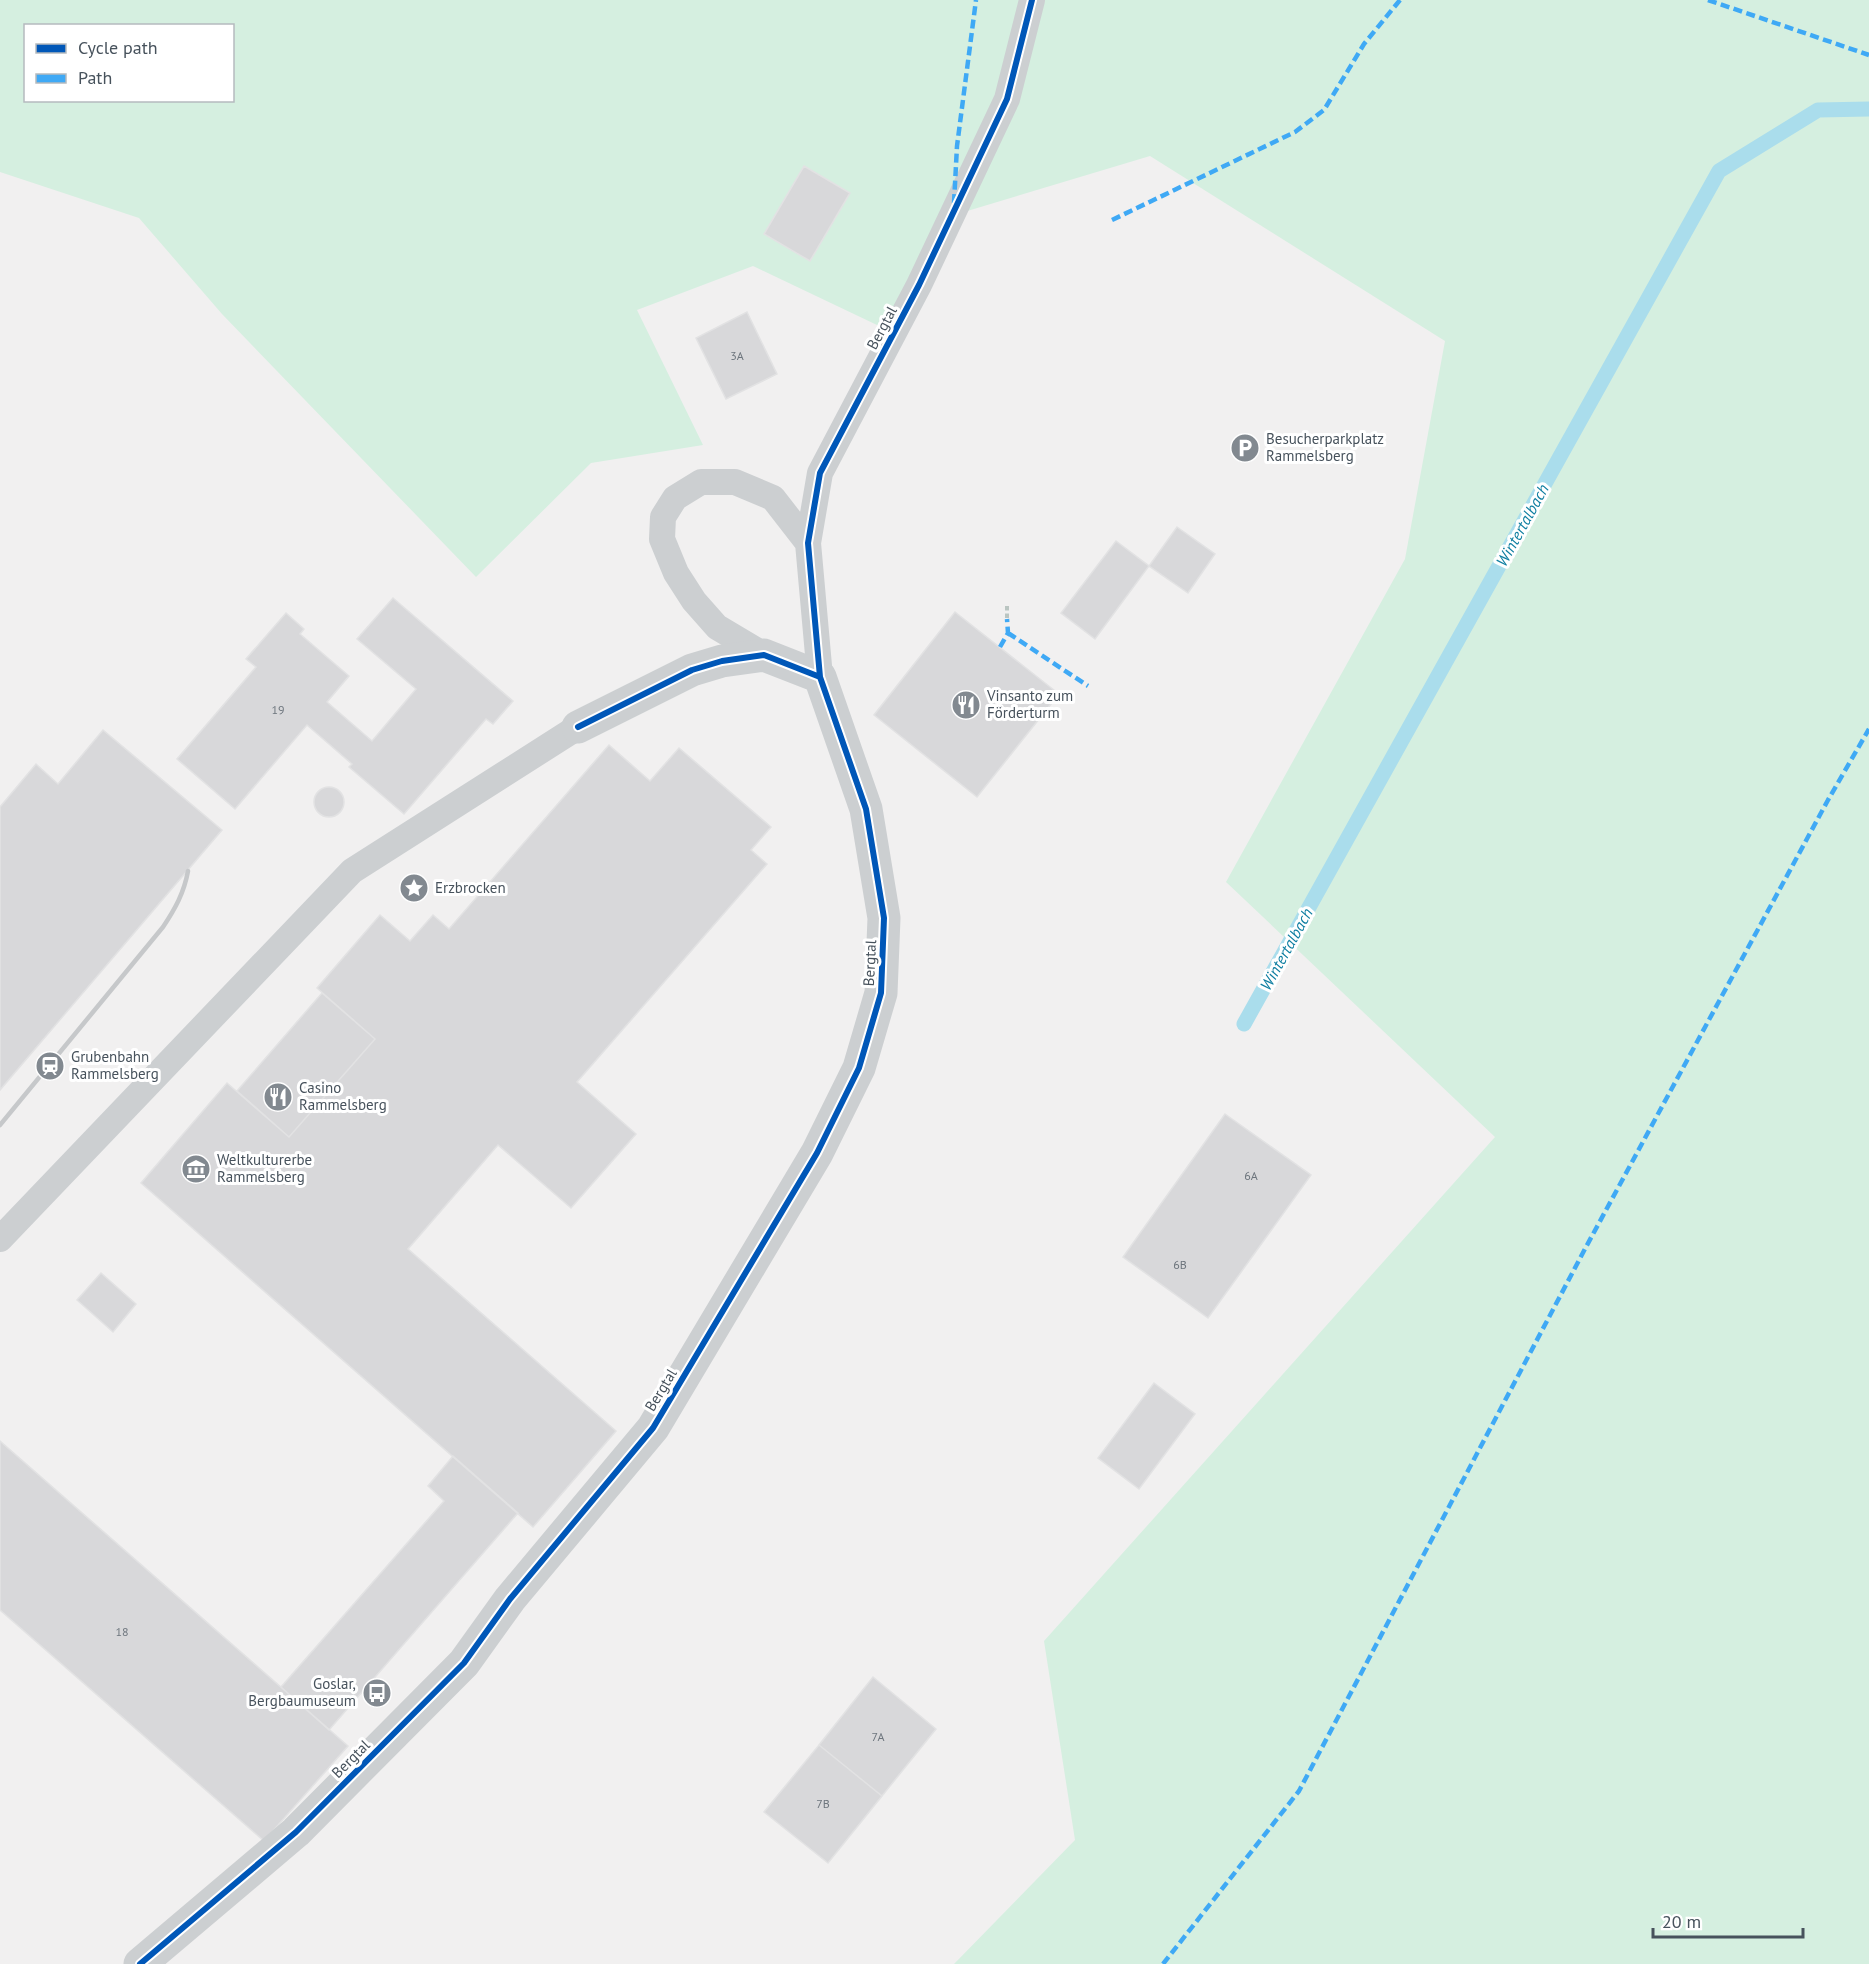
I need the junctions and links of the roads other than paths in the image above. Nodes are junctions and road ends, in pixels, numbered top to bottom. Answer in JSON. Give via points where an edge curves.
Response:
{"nodes":[{"id":1,"x":1032,"y":0,"type":"edge"},
{"id":2,"x":808,"y":543,"type":"junction"},
{"id":3,"x":764,"y":655,"type":"junction"},
{"id":4,"x":820,"y":677,"type":"junction"},
{"id":5,"x":578,"y":727,"type":"joint"},
{"id":6,"x":0,"y":1239,"type":"edge"},
{"id":7,"x":140,"y":1964,"type":"edge"}],
"edges":[{"from":1,"to":2,"type":"lane","name":"Bergtal","via":[[1007,99],[919,285],[820,473]]},
{"from":2,"to":3,"type":"lane","via":[[773,498],[735,482],[701,482],[675,498],[663,517],[662,539],[676,573],[694,601],[717,627]]},
{"from":2,"to":4,"type":"lane","name":"Bergtal"},
{"from":3,"to":4,"type":"street"},
{"from":3,"to":5,"type":"street","via":[[692,670]]},
{"from":4,"to":7,"type":"street","name":"Bergtal","via":[[866,809],[884,918],[881,993],[859,1068],[817,1153],[653,1428],[510,1599],[464,1663],[296,1832]]},
{"from":5,"to":6,"type":"lane","via":[[352,871]]}]}
